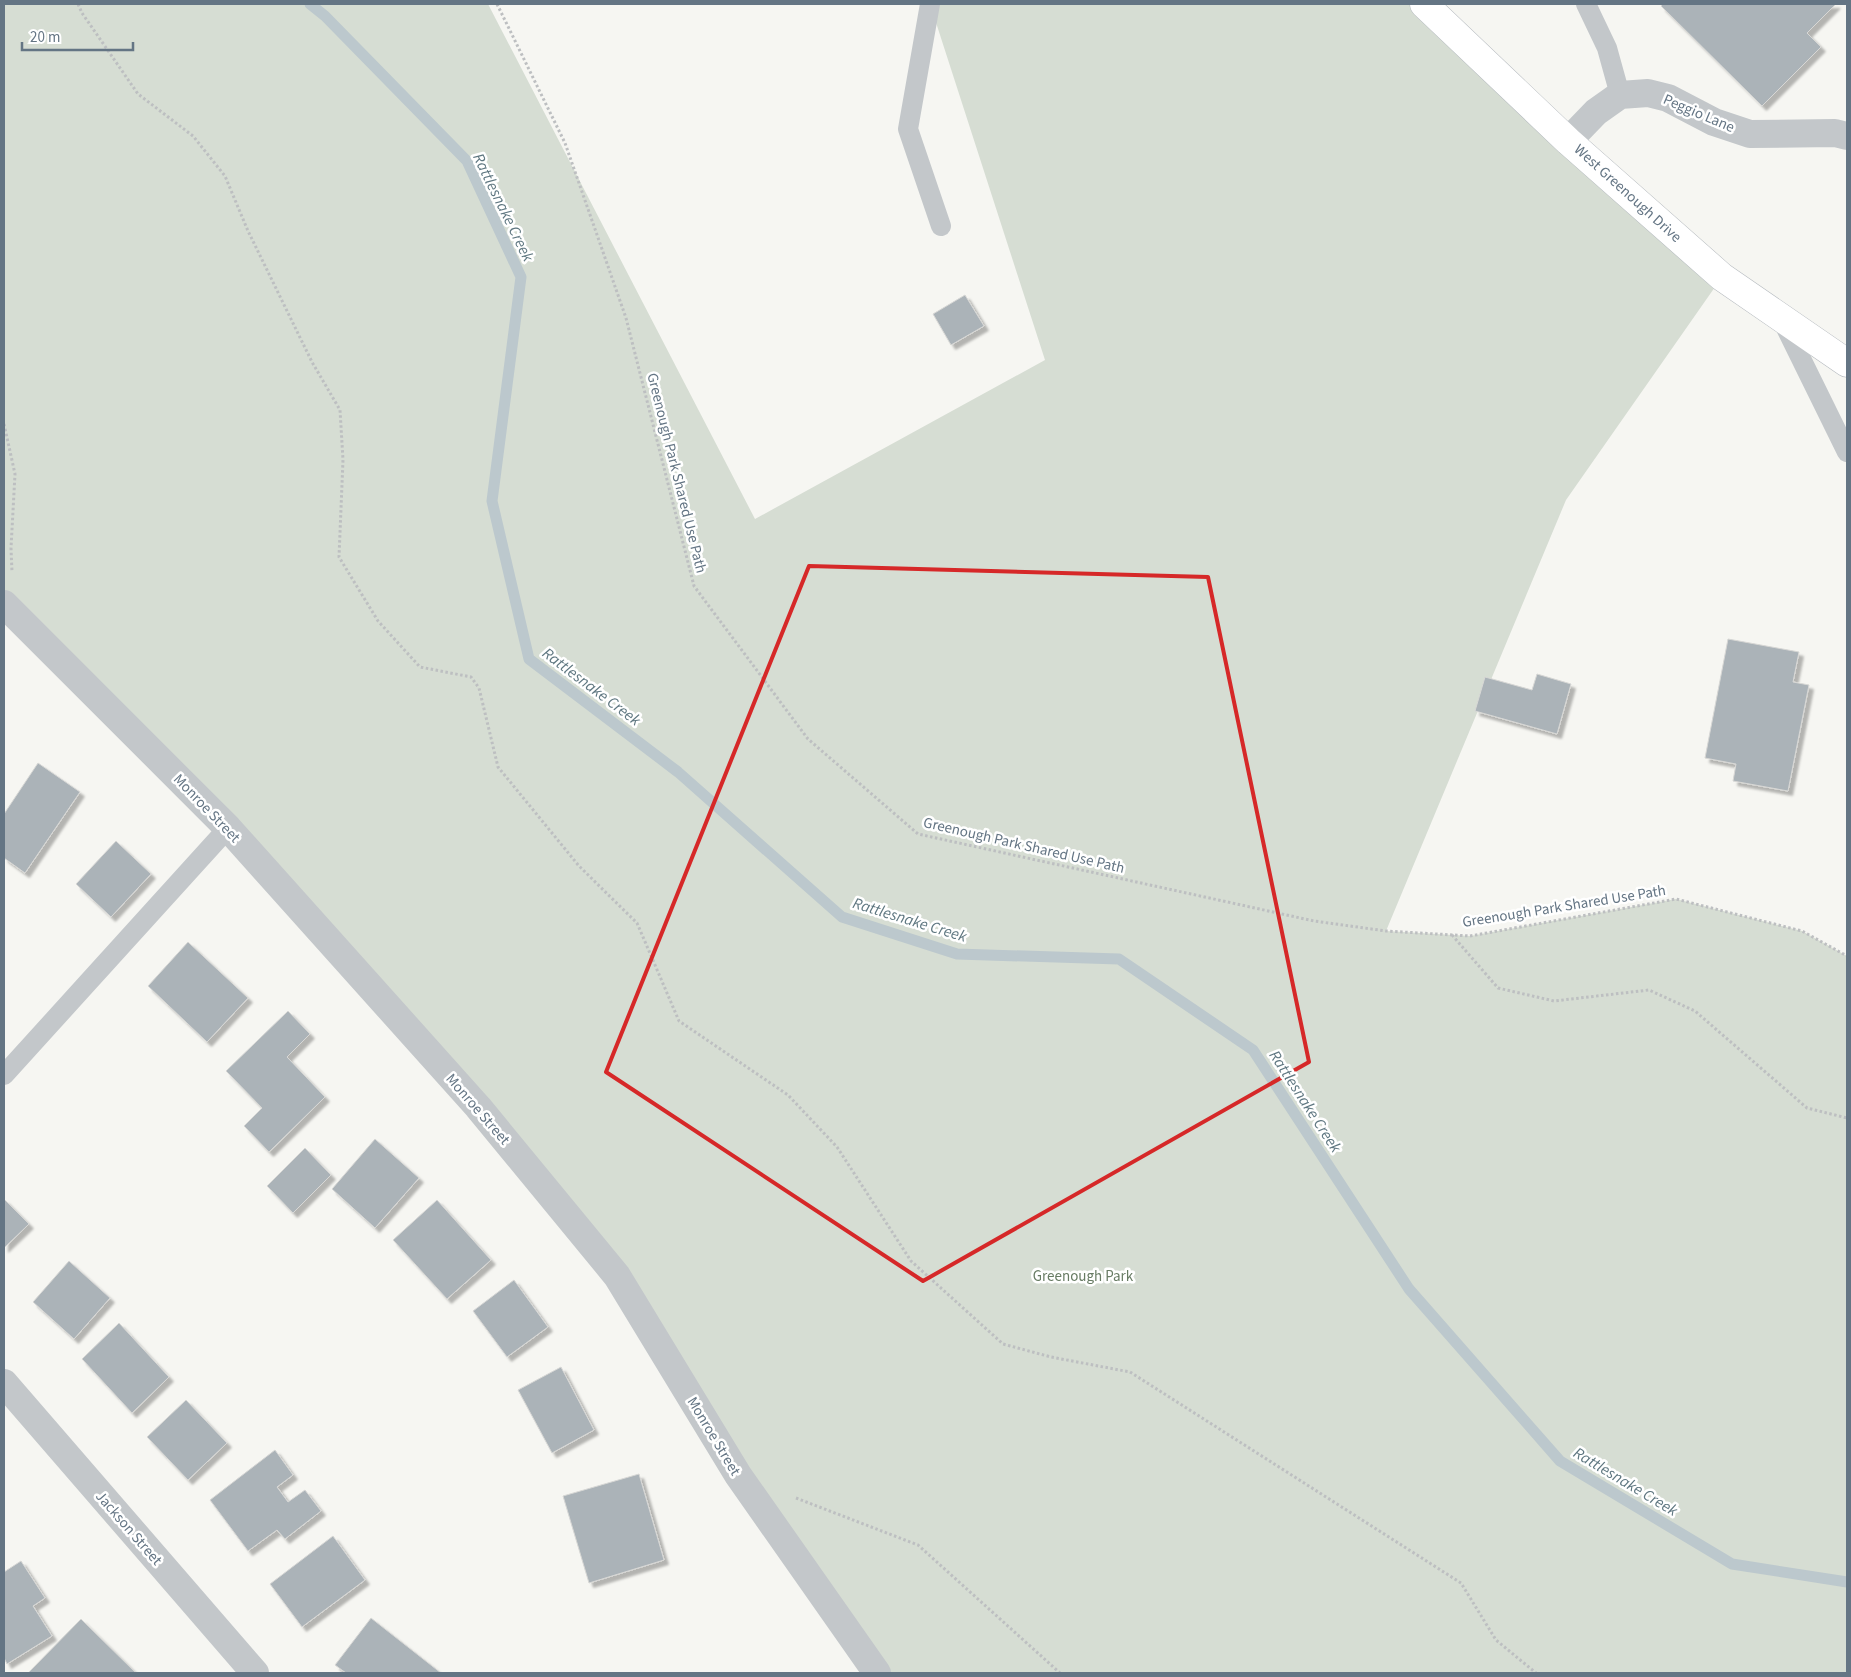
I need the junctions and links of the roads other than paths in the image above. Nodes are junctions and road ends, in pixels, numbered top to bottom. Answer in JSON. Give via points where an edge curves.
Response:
{"nodes":[{"id":1,"x":930,"y":4,"type":"edge"},
{"id":2,"x":1424,"y":4,"type":"edge"},
{"id":3,"x":1586,"y":4,"type":"edge"},
{"id":4,"x":1620,"y":95,"type":"junction"},
{"id":5,"x":1847,"y":136,"type":"edge"},
{"id":6,"x":1568,"y":141,"type":"junction"},
{"id":7,"x":941,"y":226,"type":"dead end"},
{"id":8,"x":1780,"y":316,"type":"junction"},
{"id":9,"x":1847,"y":363,"type":"edge"},
{"id":10,"x":1847,"y":452,"type":"edge"},
{"id":11,"x":9,"y":610,"type":"edge"},
{"id":12,"x":228,"y":828,"type":"junction"},
{"id":13,"x":4,"y":1075,"type":"edge"},
{"id":14,"x":4,"y":1383,"type":"edge"},
{"id":15,"x":255,"y":1673,"type":"edge"},
{"id":16,"x":877,"y":1673,"type":"edge"}],
"edges":[{"from":1,"to":7,"type":"lane","via":[[908,128]]},
{"from":2,"to":6,"type":"street","name":"West Greenough Drive"},
{"from":3,"to":4,"type":"lane","via":[[1607,48]]},
{"from":4,"to":5,"type":"street","name":"Peggio Lane","via":[[1648,93],[1668,98],[1714,122],[1750,134],[1835,133]]},
{"from":4,"to":6,"type":"street","via":[[1596,112]]},
{"from":6,"to":8,"type":"street","name":"West Greenough Drive","via":[[1722,277]]},
{"from":8,"to":9,"type":"street","name":"West Greenough Drive"},
{"from":8,"to":10,"type":"lane"},
{"from":11,"to":12,"type":"street","name":"Monroe Street"},
{"from":12,"to":13,"type":"lane"},
{"from":12,"to":16,"type":"street","name":"Monroe Street","via":[[478,1107],[618,1276],[738,1475]]},
{"from":14,"to":15,"type":"street","name":"Jackson Street"}]}
